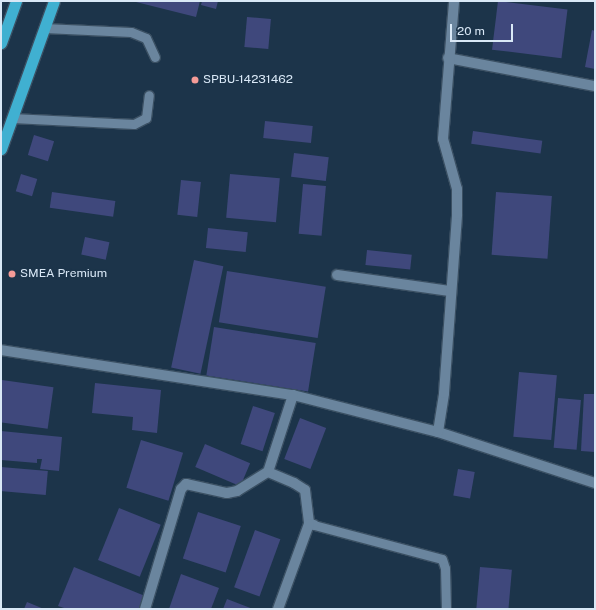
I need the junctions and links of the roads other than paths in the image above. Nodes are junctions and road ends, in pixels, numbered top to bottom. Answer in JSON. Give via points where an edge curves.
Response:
{"nodes":[{"id":1,"x":16,"y":1,"type":"edge"},
{"id":2,"x":54,"y":1,"type":"edge"},
{"id":3,"x":454,"y":1,"type":"edge"},
{"id":4,"x":44,"y":28,"type":"junction"},
{"id":5,"x":1,"y":44,"type":"edge"},
{"id":6,"x":155,"y":57,"type":"dead end"},
{"id":7,"x":448,"y":58,"type":"junction"},
{"id":8,"x":595,"y":86,"type":"edge"},
{"id":9,"x":149,"y":95,"type":"dead end"},
{"id":10,"x":12,"y":118,"type":"junction"},
{"id":11,"x":1,"y":149,"type":"edge"},
{"id":12,"x":337,"y":275,"type":"dead end"},
{"id":13,"x":450,"y":291,"type":"junction"},
{"id":14,"x":1,"y":350,"type":"edge"},
{"id":15,"x":293,"y":395,"type":"junction"},
{"id":16,"x":438,"y":432,"type":"junction"},
{"id":17,"x":268,"y":472,"type":"junction"},
{"id":18,"x":595,"y":483,"type":"edge"},
{"id":19,"x":312,"y":525,"type":"junction"},
{"id":20,"x":146,"y":609,"type":"edge"},
{"id":21,"x":278,"y":609,"type":"edge"},
{"id":22,"x":446,"y":609,"type":"edge"}],
"edges":[{"from":1,"to":5,"type":"highway"},
{"from":2,"to":4,"type":"highway"},
{"from":3,"to":7,"type":"street"},
{"from":4,"to":6,"type":"lane","via":[[131,32],[146,38]]},
{"from":4,"to":10,"type":"highway"},
{"from":7,"to":8,"type":"street"},
{"from":7,"to":13,"type":"street","via":[[443,139],[457,189]]},
{"from":9,"to":10,"type":"lane","via":[[146,118],[134,124]]},
{"from":10,"to":11,"type":"highway"},
{"from":12,"to":13,"type":"street"},
{"from":13,"to":16,"type":"street","via":[[444,393]]},
{"from":14,"to":15,"type":"street"},
{"from":15,"to":16,"type":"street"},
{"from":15,"to":17,"type":"street"},
{"from":16,"to":18,"type":"street"},
{"from":17,"to":19,"type":"street","via":[[305,490]]},
{"from":17,"to":20,"type":"street","via":[[237,491],[227,493],[186,484],[182,489]]},
{"from":19,"to":21,"type":"street"},
{"from":19,"to":22,"type":"lane","via":[[442,560],[445,568]]}]}
